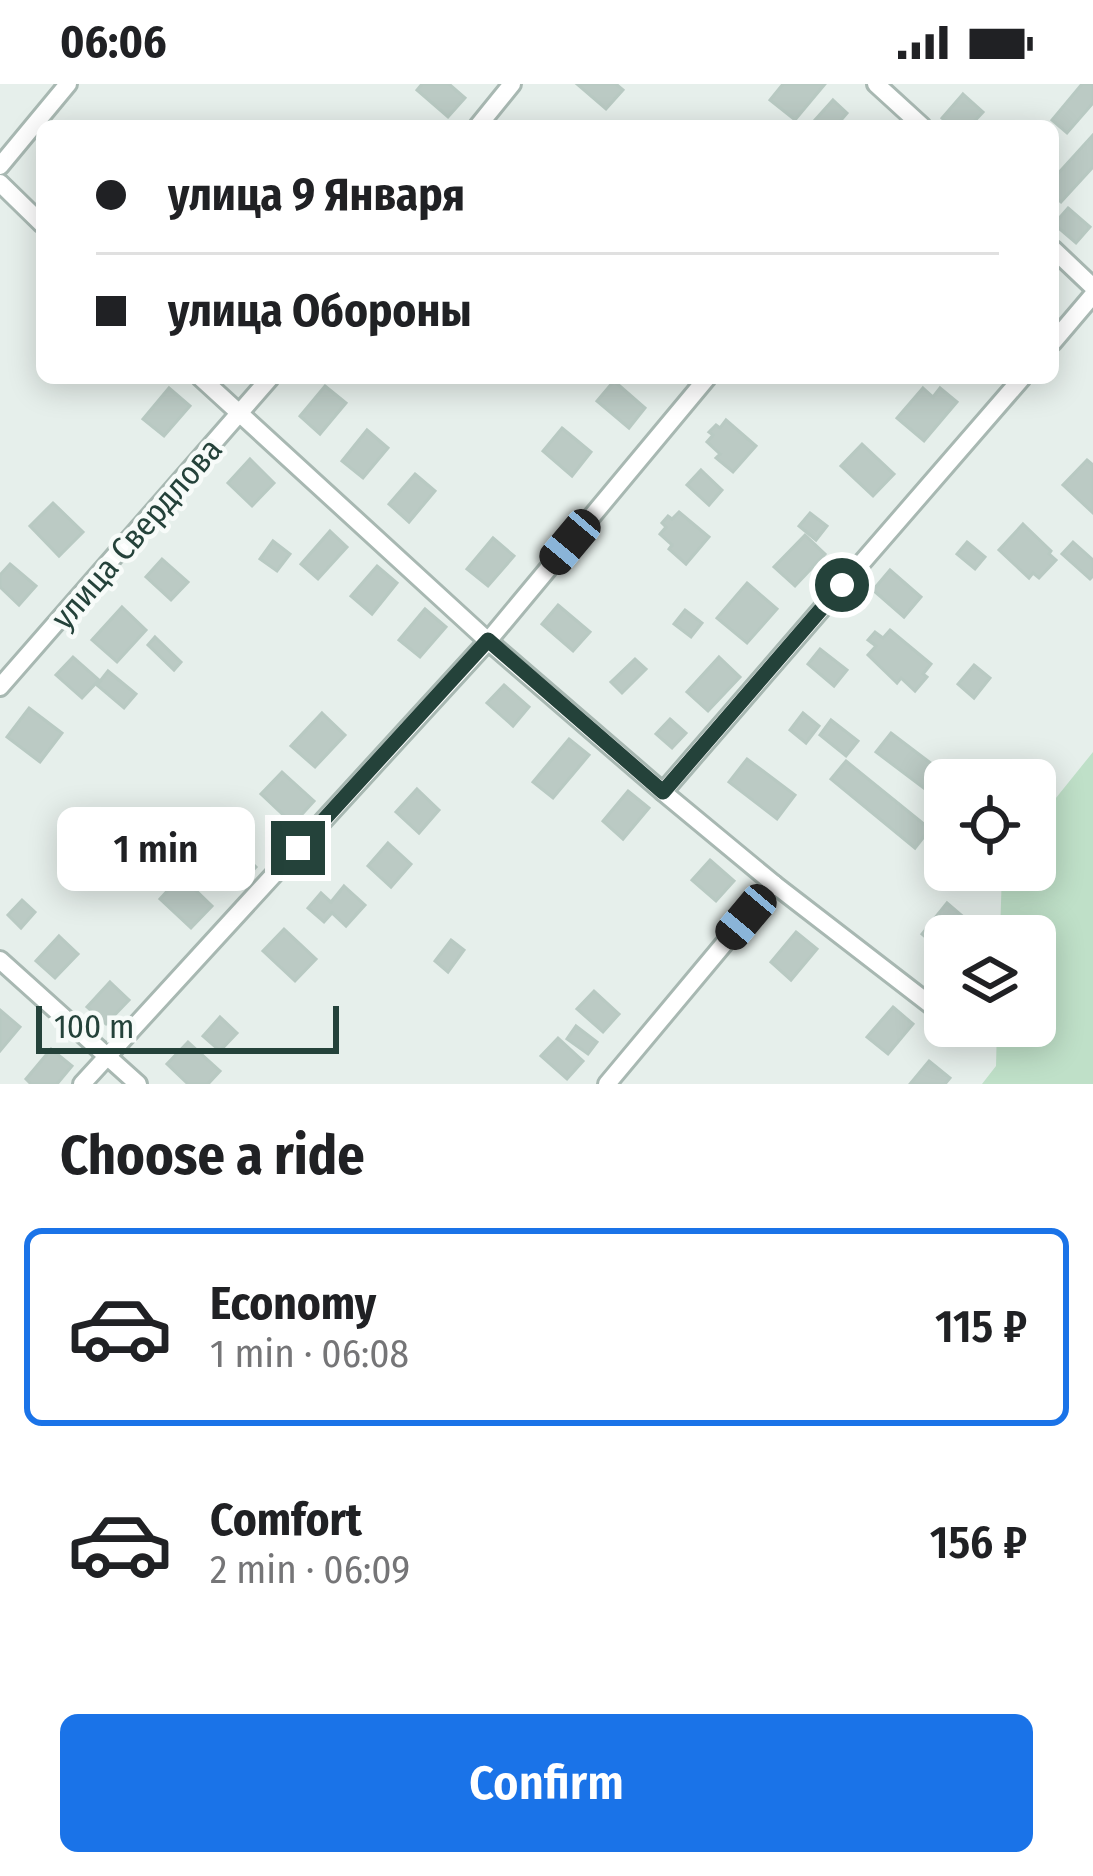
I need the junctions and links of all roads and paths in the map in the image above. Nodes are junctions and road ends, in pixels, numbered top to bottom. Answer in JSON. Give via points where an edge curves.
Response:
{"nodes":[{"id":1,"x":68,"y":84,"type":"edge"},
{"id":2,"x":512,"y":84,"type":"edge"},
{"id":3,"x":876,"y":84,"type":"edge"},
{"id":4,"x":38,"y":120,"type":"edge"},
{"id":5,"x":483,"y":120,"type":"edge"},
{"id":6,"x":914,"y":120,"type":"edge"},
{"id":7,"x":36,"y":123,"type":"edge"},
{"id":8,"x":0,"y":166,"type":"edge"},
{"id":9,"x":0,"y":183,"type":"edge"},
{"id":10,"x":36,"y":218,"type":"edge"},
{"id":11,"x":1059,"y":255,"type":"edge"},
{"id":12,"x":1093,"y":291,"type":"edge"},
{"id":13,"x":1059,"y":334,"type":"edge"},
{"id":14,"x":207,"y":384,"type":"edge"},
{"id":15,"x":266,"y":384,"type":"edge"},
{"id":16,"x":702,"y":384,"type":"edge"},
{"id":17,"x":1017,"y":384,"type":"edge"},
{"id":18,"x":240,"y":415,"type":"junction"},
{"id":19,"x":488,"y":640,"type":"junction"},
{"id":20,"x":0,"y":687,"type":"edge"},
{"id":21,"x":663,"y":792,"type":"junction"},
{"id":22,"x":774,"y":884,"type":"junction"},
{"id":23,"x":0,"y":960,"type":"edge"},
{"id":24,"x":924,"y":1000,"type":"edge"},
{"id":25,"x":108,"y":1055,"type":"junction"},
{"id":26,"x":82,"y":1084,"type":"edge"},
{"id":27,"x":138,"y":1084,"type":"edge"},
{"id":28,"x":607,"y":1084,"type":"edge"}],
"edges":[{"from":1,"to":4,"type":"street"},
{"from":2,"to":5,"type":"street"},
{"from":3,"to":6,"type":"street"},
{"from":7,"to":8,"type":"street"},
{"from":9,"to":10,"type":"street"},
{"from":11,"to":12,"type":"street"},
{"from":12,"to":13,"type":"street"},
{"from":14,"to":18,"type":"street"},
{"from":15,"to":18,"type":"street","name":"улица Свердлова"},
{"from":16,"to":19,"type":"street"},
{"from":17,"to":21,"type":"street"},
{"from":18,"to":19,"type":"street"},
{"from":18,"to":20,"type":"street","name":"улица Свердлова"},
{"from":19,"to":21,"type":"street"},
{"from":19,"to":25,"type":"street"},
{"from":21,"to":22,"type":"street"},
{"from":22,"to":24,"type":"street"},
{"from":22,"to":28,"type":"street"},
{"from":23,"to":25,"type":"street"},
{"from":25,"to":26,"type":"street"},
{"from":25,"to":27,"type":"street"}]}
